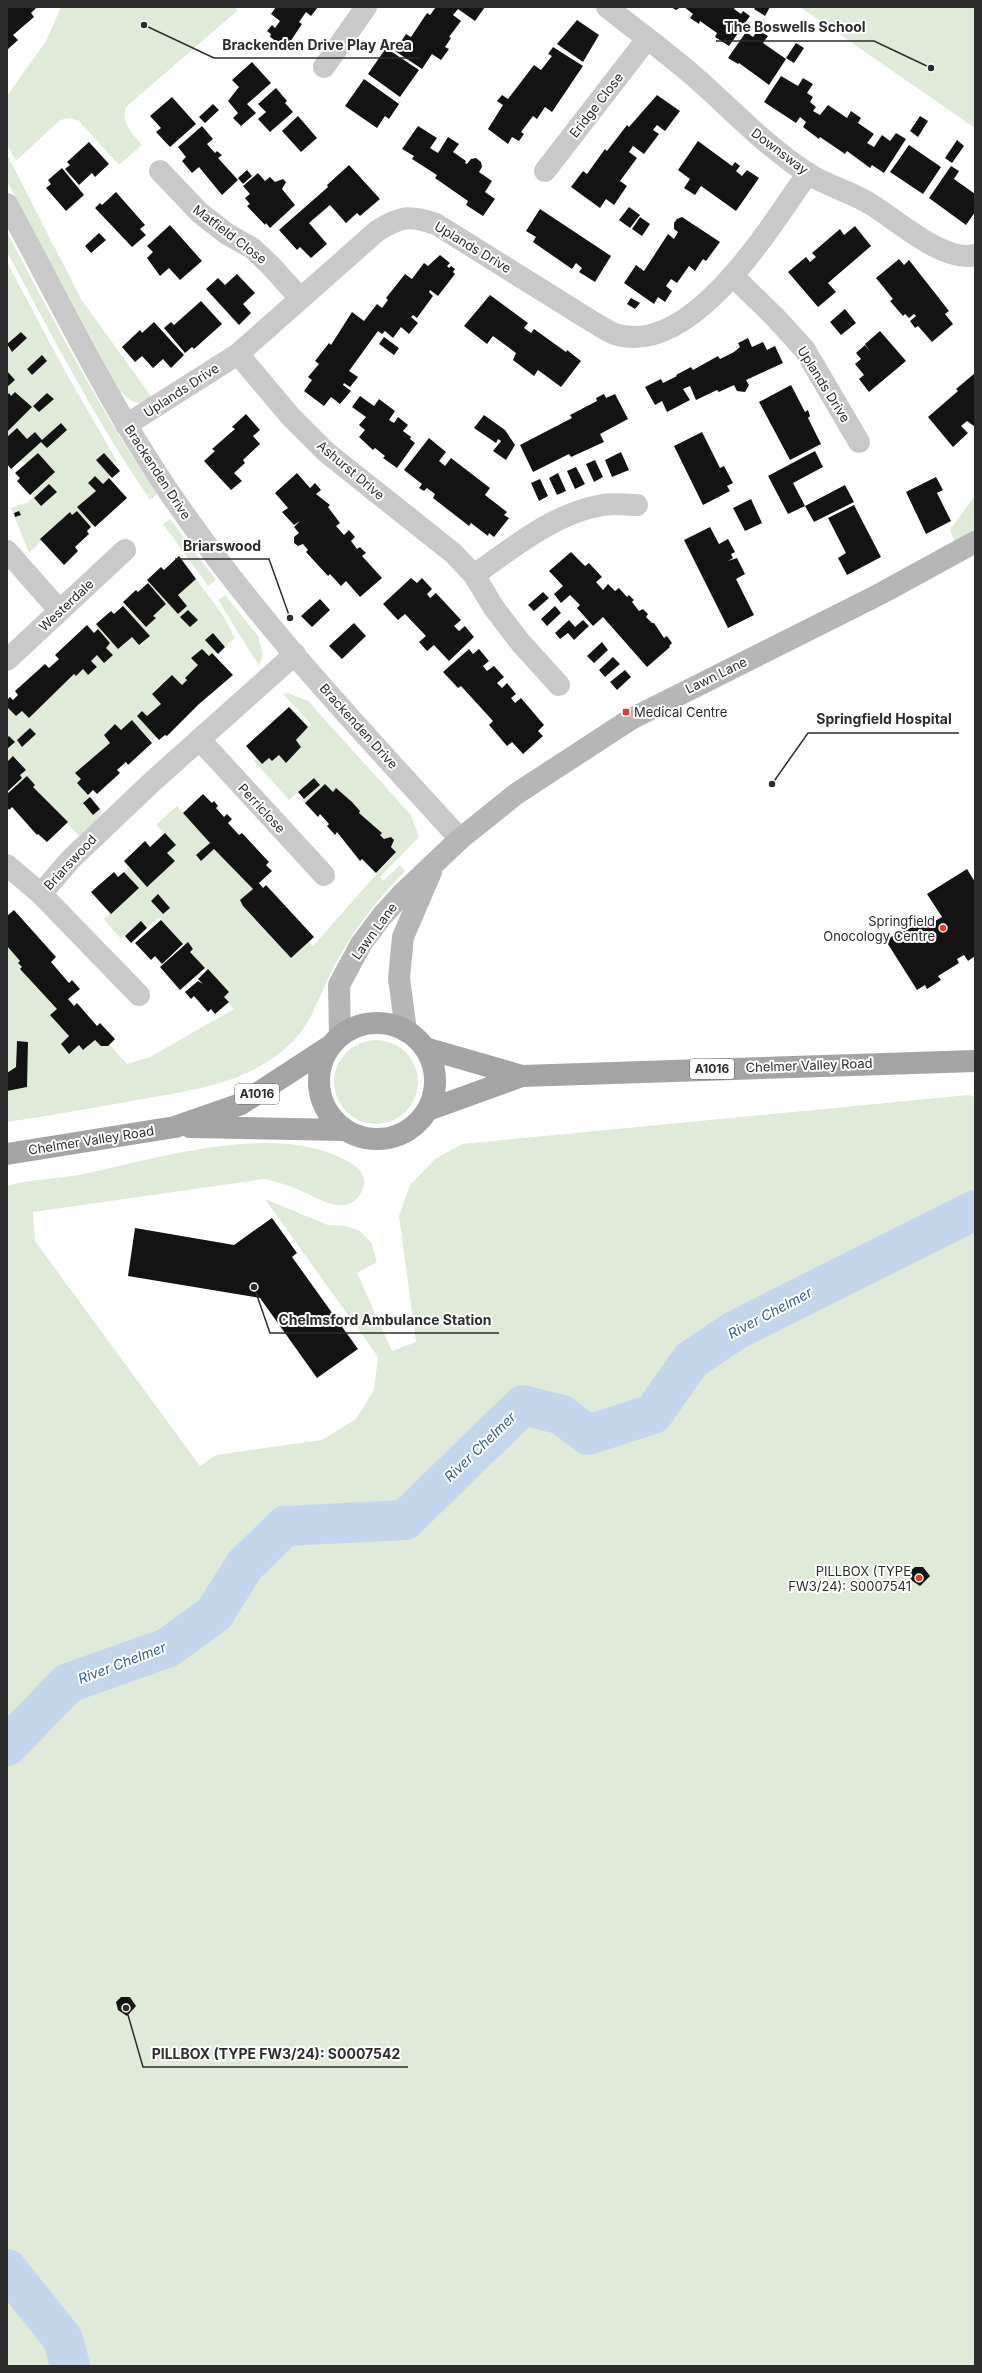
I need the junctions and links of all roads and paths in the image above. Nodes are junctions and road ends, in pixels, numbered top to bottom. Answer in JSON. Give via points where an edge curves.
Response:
{"nodes":[{"id":1,"x":366,"y":7,"type":"edge"},
{"id":2,"x":606,"y":7,"type":"edge"},
{"id":3,"x":647,"y":39,"type":"junction"},
{"id":4,"x":324,"y":67,"type":"dead end"},
{"id":5,"x":160,"y":171,"type":"dead end"},
{"id":6,"x":545,"y":171,"type":"dead end"},
{"id":7,"x":808,"y":173,"type":"junction"},
{"id":8,"x":7,"y":204,"type":"edge"},
{"id":9,"x":975,"y":255,"type":"edge"},
{"id":10,"x":734,"y":277,"type":"junction"},
{"id":11,"x":300,"y":298,"type":"junction"},
{"id":12,"x":238,"y":354,"type":"junction"},
{"id":13,"x":126,"y":425,"type":"junction"},
{"id":14,"x":860,"y":442,"type":"dead end"},
{"id":15,"x":637,"y":505,"type":"dead end"},
{"id":16,"x":975,"y":542,"type":"edge"},
{"id":17,"x":125,"y":550,"type":"dead end"},
{"id":18,"x":7,"y":551,"type":"edge"},
{"id":19,"x":474,"y":575,"type":"junction"},
{"id":20,"x":59,"y":610,"type":"junction"},
{"id":21,"x":295,"y":654,"type":"junction"},
{"id":22,"x":7,"y":660,"type":"edge"},
{"id":23,"x":559,"y":685,"type":"dead end"},
{"id":24,"x":200,"y":740,"type":"junction"},
{"id":25,"x":460,"y":839,"type":"junction"},
{"id":26,"x":436,"y":862,"type":"junction"},
{"id":27,"x":7,"y":865,"type":"edge"},
{"id":28,"x":324,"y":875,"type":"dead end"},
{"id":29,"x":41,"y":894,"type":"junction"},
{"id":30,"x":139,"y":995,"type":"dead end"},
{"id":31,"x":406,"y":1031,"type":"junction"},
{"id":32,"x":335,"y":1041,"type":"junction"},
{"id":33,"x":425,"y":1048,"type":"junction"},
{"id":34,"x":975,"y":1061,"type":"edge"},
{"id":35,"x":522,"y":1076,"type":"junction"},
{"id":36,"x":428,"y":1110,"type":"junction"},
{"id":37,"x":175,"y":1127,"type":"junction"},
{"id":38,"x":344,"y":1130,"type":"junction"},
{"id":39,"x":7,"y":1154,"type":"edge"}],
"edges":[{"from":1,"to":4,"type":"street"},
{"from":2,"to":3,"type":"street","name":"Downsway"},
{"from":3,"to":6,"type":"street","name":"Eridge Close"},
{"from":3,"to":7,"type":"street","name":"Downsway","via":[[705,86],[756,135]]},
{"from":5,"to":11,"type":"street","name":"Matfield Close","via":[[200,213],[266,260]]},
{"from":7,"to":9,"type":"street","name":"Downsway","via":[[870,204],[951,254],[965,258]]},
{"from":7,"to":10,"type":"street","name":"Uplands Drive"},
{"from":8,"to":13,"type":"street","name":"Brackenden Drive"},
{"from":10,"to":11,"type":"street","name":"Uplands Drive","via":[[687,317],[667,330],[651,335],[618,335],[436,224],[414,217],[397,218],[377,230]]},
{"from":10,"to":14,"type":"street","name":"Uplands Drive","via":[[805,350]]},
{"from":11,"to":12,"type":"street","name":"Uplands Drive"},
{"from":12,"to":13,"type":"street","name":"Uplands Drive"},
{"from":12,"to":19,"type":"street","name":"Ashurst Drive","via":[[291,417],[326,452],[453,553]]},
{"from":13,"to":21,"type":"street","name":"Brackenden Drive","via":[[213,553]]},
{"from":15,"to":19,"type":"street","via":[[604,504],[574,512],[548,524]]},
{"from":16,"to":25,"type":"street","name":"Lawn Lane","via":[[880,594],[631,719],[516,794]]},
{"from":17,"to":20,"type":"street","name":"Westerdale"},
{"from":18,"to":20,"type":"street"},
{"from":19,"to":23,"type":"street","name":"Ashurst Drive","via":[[498,614]]},
{"from":20,"to":22,"type":"street","name":"Westerdale"},
{"from":21,"to":24,"type":"street","name":"Briarswood"},
{"from":21,"to":25,"type":"street","name":"Brackenden Drive"},
{"from":24,"to":28,"type":"street","name":"Perriclose"},
{"from":24,"to":29,"type":"street","name":"Briarswood","via":[[70,860]]},
{"from":25,"to":26,"type":"street","name":"Lawn Lane"},
{"from":26,"to":31,"type":"street","name":"Lawn Lane","via":[[404,937],[399,978]]},
{"from":26,"to":32,"type":"street","name":"Lawn Lane","via":[[382,916],[361,944],[339,985]]},
{"from":27,"to":29,"type":"street","name":"Briarswood"},
{"from":29,"to":30,"type":"street","name":"Briarswood"},
{"from":31,"to":32,"type":"main road","number":"A1016","via":[[396,1026],[372,1023],[359,1025]]},
{"from":31,"to":33,"type":"main road","number":"A1016"},
{"from":32,"to":37,"type":"main road","name":"Chelmer Valley Road","number":"A1016","via":[[241,1104]]},
{"from":32,"to":38,"type":"main road","number":"A1016","via":[[321,1063],[319,1092],[330,1117]]},
{"from":33,"to":35,"type":"main road","name":"Chelmer Valley Road","number":"A1016"},
{"from":33,"to":36,"type":"main road","number":"A1016","via":[[432,1060],[435,1075],[435,1090]]},
{"from":34,"to":35,"type":"main road","name":"Chelmer Valley Road","number":"A1016"},
{"from":35,"to":36,"type":"main road","name":"Chelmer Valley Road","number":"A1016"},
{"from":36,"to":38,"type":"main road","number":"A1016","via":[[408,1130],[388,1139],[367,1139]]},
{"from":37,"to":38,"type":"main road","name":"Chelmer Valley Road","number":"A1016"},
{"from":37,"to":39,"type":"main road","name":"Chelmer Valley Road","number":"A1016"}]}
